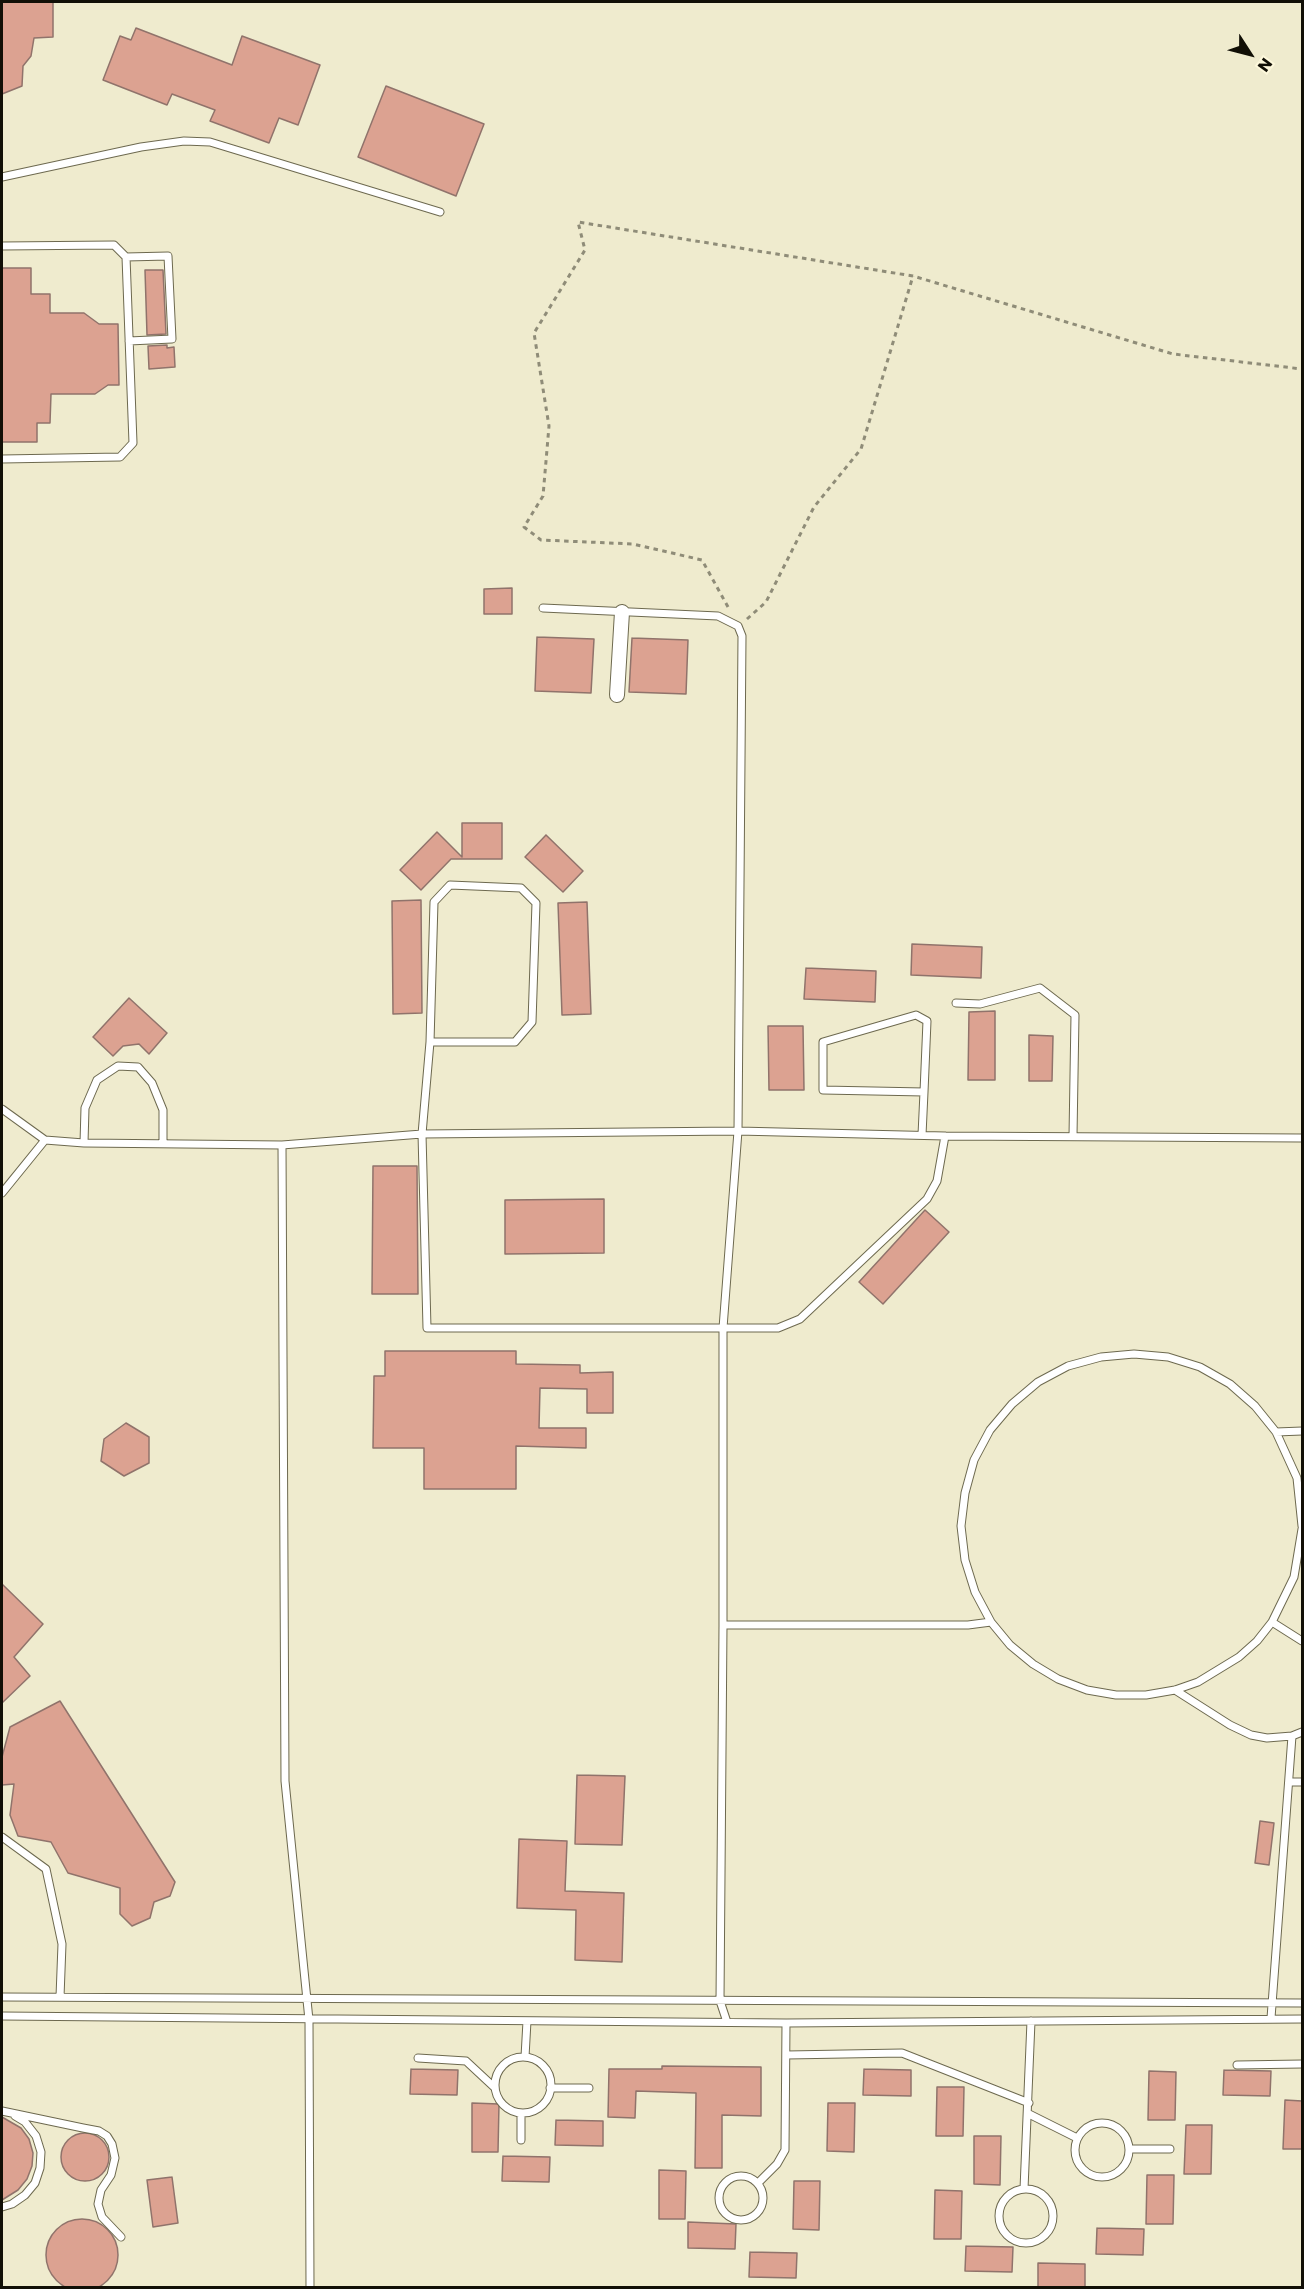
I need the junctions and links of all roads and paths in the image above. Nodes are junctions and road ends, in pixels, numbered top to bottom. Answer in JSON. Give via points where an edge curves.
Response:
{"nodes":[{"id":1,"x":2,"y":177,"type":"edge"},
{"id":2,"x":440,"y":212,"type":"dead end"},
{"id":3,"x":2,"y":246,"type":"edge"},
{"id":4,"x":126,"y":257,"type":"junction"},
{"id":5,"x":913,"y":276,"type":"junction"},
{"id":6,"x":129,"y":341,"type":"junction"},
{"id":7,"x":1302,"y":369,"type":"edge"},
{"id":8,"x":2,"y":459,"type":"edge"},
{"id":9,"x":543,"y":608,"type":"dead end"},
{"id":10,"x":622,"y":612,"type":"junction"},
{"id":11,"x":738,"y":626,"type":"junction"},
{"id":12,"x":617,"y":695,"type":"dead end"},
{"id":13,"x":956,"y":1003,"type":"dead end"},
{"id":14,"x":430,"y":1042,"type":"junction"},
{"id":15,"x":924,"y":1092,"type":"junction"},
{"id":16,"x":2,"y":1109,"type":"edge"},
{"id":17,"x":738,"y":1131,"type":"junction"},
{"id":18,"x":422,"y":1134,"type":"junction"},
{"id":19,"x":922,"y":1136,"type":"junction"},
{"id":20,"x":945,"y":1136,"type":"junction"},
{"id":21,"x":1073,"y":1136,"type":"junction"},
{"id":22,"x":1302,"y":1138,"type":"edge"},
{"id":23,"x":45,"y":1140,"type":"junction"},
{"id":24,"x":84,"y":1143,"type":"junction"},
{"id":25,"x":163,"y":1144,"type":"junction"},
{"id":26,"x":282,"y":1145,"type":"junction"},
{"id":27,"x":2,"y":1193,"type":"edge"},
{"id":28,"x":723,"y":1328,"type":"junction"},
{"id":29,"x":1302,"y":1431,"type":"edge"},
{"id":30,"x":1276,"y":1432,"type":"junction"},
{"id":31,"x":1302,"y":1527,"type":"edge"},
{"id":32,"x":991,"y":1622,"type":"junction"},
{"id":33,"x":1272,"y":1622,"type":"junction"},
{"id":34,"x":723,"y":1625,"type":"junction"},
{"id":35,"x":1302,"y":1641,"type":"edge"},
{"id":36,"x":1175,"y":1690,"type":"junction"},
{"id":37,"x":1302,"y":1732,"type":"edge"},
{"id":38,"x":1292,"y":1736,"type":"junction"},
{"id":39,"x":1290,"y":1782,"type":"junction"},
{"id":40,"x":1302,"y":1782,"type":"edge"},
{"id":41,"x":2,"y":1837,"type":"edge"},
{"id":42,"x":2,"y":1996,"type":"edge"},
{"id":43,"x":60,"y":1997,"type":"junction"},
{"id":44,"x":307,"y":1999,"type":"junction"},
{"id":45,"x":720,"y":2001,"type":"junction"},
{"id":46,"x":1271,"y":2003,"type":"junction"},
{"id":47,"x":1302,"y":2003,"type":"edge"},
{"id":48,"x":2,"y":2016,"type":"edge"},
{"id":49,"x":1271,"y":2018,"type":"junction"},
{"id":50,"x":1302,"y":2019,"type":"edge"},
{"id":51,"x":309,"y":2020,"type":"junction"},
{"id":52,"x":527,"y":2021,"type":"junction"},
{"id":53,"x":1031,"y":2021,"type":"junction"},
{"id":54,"x":727,"y":2022,"type":"junction"},
{"id":55,"x":786,"y":2023,"type":"junction"},
{"id":56,"x":787,"y":2055,"type":"junction"},
{"id":57,"x":525,"y":2057,"type":"junction"},
{"id":58,"x":418,"y":2058,"type":"dead end"},
{"id":59,"x":1302,"y":2064,"type":"edge"},
{"id":60,"x":1237,"y":2065,"type":"dead end"},
{"id":61,"x":495,"y":2088,"type":"junction"},
{"id":62,"x":550,"y":2088,"type":"junction"},
{"id":63,"x":589,"y":2088,"type":"dead end"},
{"id":64,"x":1029,"y":2103,"type":"junction"},
{"id":65,"x":2,"y":2111,"type":"edge"},
{"id":66,"x":11,"y":2113,"type":"junction"},
{"id":67,"x":521,"y":2113,"type":"junction"},
{"id":68,"x":1029,"y":2114,"type":"junction"},
{"id":69,"x":1077,"y":2138,"type":"junction"},
{"id":70,"x":521,"y":2140,"type":"dead end"},
{"id":71,"x":1129,"y":2149,"type":"junction"},
{"id":72,"x":1170,"y":2149,"type":"dead end"},
{"id":73,"x":758,"y":2183,"type":"junction"},
{"id":74,"x":1024,"y":2189,"type":"junction"},
{"id":75,"x":2,"y":2207,"type":"edge"},
{"id":76,"x":121,"y":2237,"type":"dead end"},
{"id":77,"x":310,"y":2288,"type":"edge"}],
"edges":[{"from":1,"to":2,"type":"lane","via":[[141,147],[210,142]]},
{"from":3,"to":4,"type":"lane","via":[[114,245]]},
{"from":4,"to":6,"type":"lane"},
{"from":4,"to":6,"type":"lane","via":[[168,256],[172,339]]},
{"from":5,"to":7,"type":"path","via":[[1173,354]]},
{"from":5,"to":11,"type":"path","via":[[861,449],[814,507],[765,603]]},
{"from":5,"to":11,"type":"path","via":[[578,222],[585,250],[534,333],[549,426],[543,496],[524,527],[541,540],[633,544],[702,560]]},
{"from":6,"to":8,"type":"lane","via":[[133,442],[120,457]]},
{"from":9,"to":10,"type":"lane"},
{"from":10,"to":11,"type":"lane","via":[[718,616]]},
{"from":10,"to":12,"type":"street"},
{"from":11,"to":17,"type":"lane","via":[[744,650]]},
{"from":13,"to":21,"type":"lane","via":[[980,1004],[1040,988],[1075,1016]]},
{"from":14,"to":14,"type":"lane","via":[[434,902],[450,885],[521,888],[536,903],[532,1022],[515,1042]]},
{"from":14,"to":18,"type":"lane"},
{"from":15,"to":15,"type":"lane","via":[[824,1090],[823,1042],[916,1015],[927,1022]]},
{"from":15,"to":19,"type":"lane"},
{"from":16,"to":23,"type":"lane"},
{"from":17,"to":18,"type":"lane"},
{"from":17,"to":19,"type":"lane"},
{"from":17,"to":28,"type":"lane"},
{"from":18,"to":26,"type":"lane"},
{"from":18,"to":28,"type":"lane","via":[[427,1328]]},
{"from":19,"to":20,"type":"lane"},
{"from":20,"to":21,"type":"lane"},
{"from":20,"to":28,"type":"lane","via":[[937,1180],[927,1199],[800,1318],[777,1328]]},
{"from":21,"to":22,"type":"lane"},
{"from":23,"to":24,"type":"lane"},
{"from":23,"to":27,"type":"lane"},
{"from":24,"to":25,"type":"lane"},
{"from":24,"to":25,"type":"lane","via":[[85,1108],[97,1080],[118,1066],[138,1066],[152,1083],[163,1110]]},
{"from":25,"to":26,"type":"lane"},
{"from":26,"to":44,"type":"lane","via":[[285,1780]]},
{"from":28,"to":34,"type":"lane"},
{"from":29,"to":30,"type":"lane"},
{"from":30,"to":31,"type":"lane","via":[[1297,1478]]},
{"from":30,"to":32,"type":"lane","via":[[1230,1384],[1200,1367],[1168,1357],[1134,1353],[1101,1356],[1068,1366],[1038,1382],[990,1430],[974,1460],[964,1493],[961,1526],[965,1560],[975,1592]]},
{"from":31,"to":33,"type":"lane","via":[[1294,1577]]},
{"from":32,"to":34,"type":"lane"},
{"from":32,"to":36,"type":"lane","via":[[1033,1664],[1086,1690],[1146,1695]]},
{"from":33,"to":35,"type":"lane"},
{"from":33,"to":36,"type":"lane","via":[[1233,1662]]},
{"from":34,"to":45,"type":"lane"},
{"from":36,"to":38,"type":"lane","via":[[1251,1735]]},
{"from":37,"to":38,"type":"lane"},
{"from":38,"to":39,"type":"lane"},
{"from":39,"to":40,"type":"lane"},
{"from":39,"to":46,"type":"lane"},
{"from":41,"to":43,"type":"lane","via":[[46,1869],[62,1944]]},
{"from":42,"to":43,"type":"lane"},
{"from":43,"to":44,"type":"lane"},
{"from":44,"to":45,"type":"lane"},
{"from":44,"to":51,"type":"lane"},
{"from":45,"to":46,"type":"lane"},
{"from":45,"to":54,"type":"lane"},
{"from":46,"to":47,"type":"lane"},
{"from":46,"to":49,"type":"lane"},
{"from":48,"to":51,"type":"lane"},
{"from":49,"to":50,"type":"lane"},
{"from":49,"to":53,"type":"lane"},
{"from":51,"to":52,"type":"lane"},
{"from":51,"to":77,"type":"lane"},
{"from":52,"to":54,"type":"lane"},
{"from":52,"to":57,"type":"lane"},
{"from":53,"to":55,"type":"lane"},
{"from":53,"to":64,"type":"lane"},
{"from":54,"to":55,"type":"lane"},
{"from":55,"to":56,"type":"lane"},
{"from":56,"to":64,"type":"lane","via":[[902,2053]]},
{"from":56,"to":73,"type":"lane","via":[[785,2150]]},
{"from":57,"to":61,"type":"lane","via":[[504,2064]]},
{"from":57,"to":62,"type":"lane","via":[[544,2066]]},
{"from":58,"to":61,"type":"lane","via":[[466,2061]]},
{"from":59,"to":60,"type":"lane"},
{"from":61,"to":67,"type":"lane","via":[[503,2105]]},
{"from":62,"to":63,"type":"lane"},
{"from":62,"to":67,"type":"lane","via":[[539,2108]]},
{"from":64,"to":68,"type":"lane"},
{"from":65,"to":66,"type":"lane"},
{"from":66,"to":75,"type":"lane","via":[[36,2136],[40,2168],[25,2195]]},
{"from":66,"to":76,"type":"lane","via":[[107,2136],[115,2157],[98,2204],[102,2217]]},
{"from":67,"to":70,"type":"lane"},
{"from":68,"to":69,"type":"lane"},
{"from":68,"to":74,"type":"lane"},
{"from":69,"to":71,"type":"lane","via":[[1090,2125],[1109,2123],[1124,2134]]},
{"from":69,"to":71,"type":"lane","via":[[1075,2157],[1079,2166],[1095,2177],[1104,2178],[1121,2170]]},
{"from":71,"to":72,"type":"lane"},
{"from":73,"to":73,"type":"lane","via":[[764,2197],[759,2212],[747,2220],[726,2215],[718,2203],[725,2182],[745,2176]]},
{"from":74,"to":74,"type":"lane","via":[[1034,2190],[1049,2201],[1053,2219],[1036,2241],[1010,2237],[1000,2222],[999,2212],[1008,2196]]}]}
